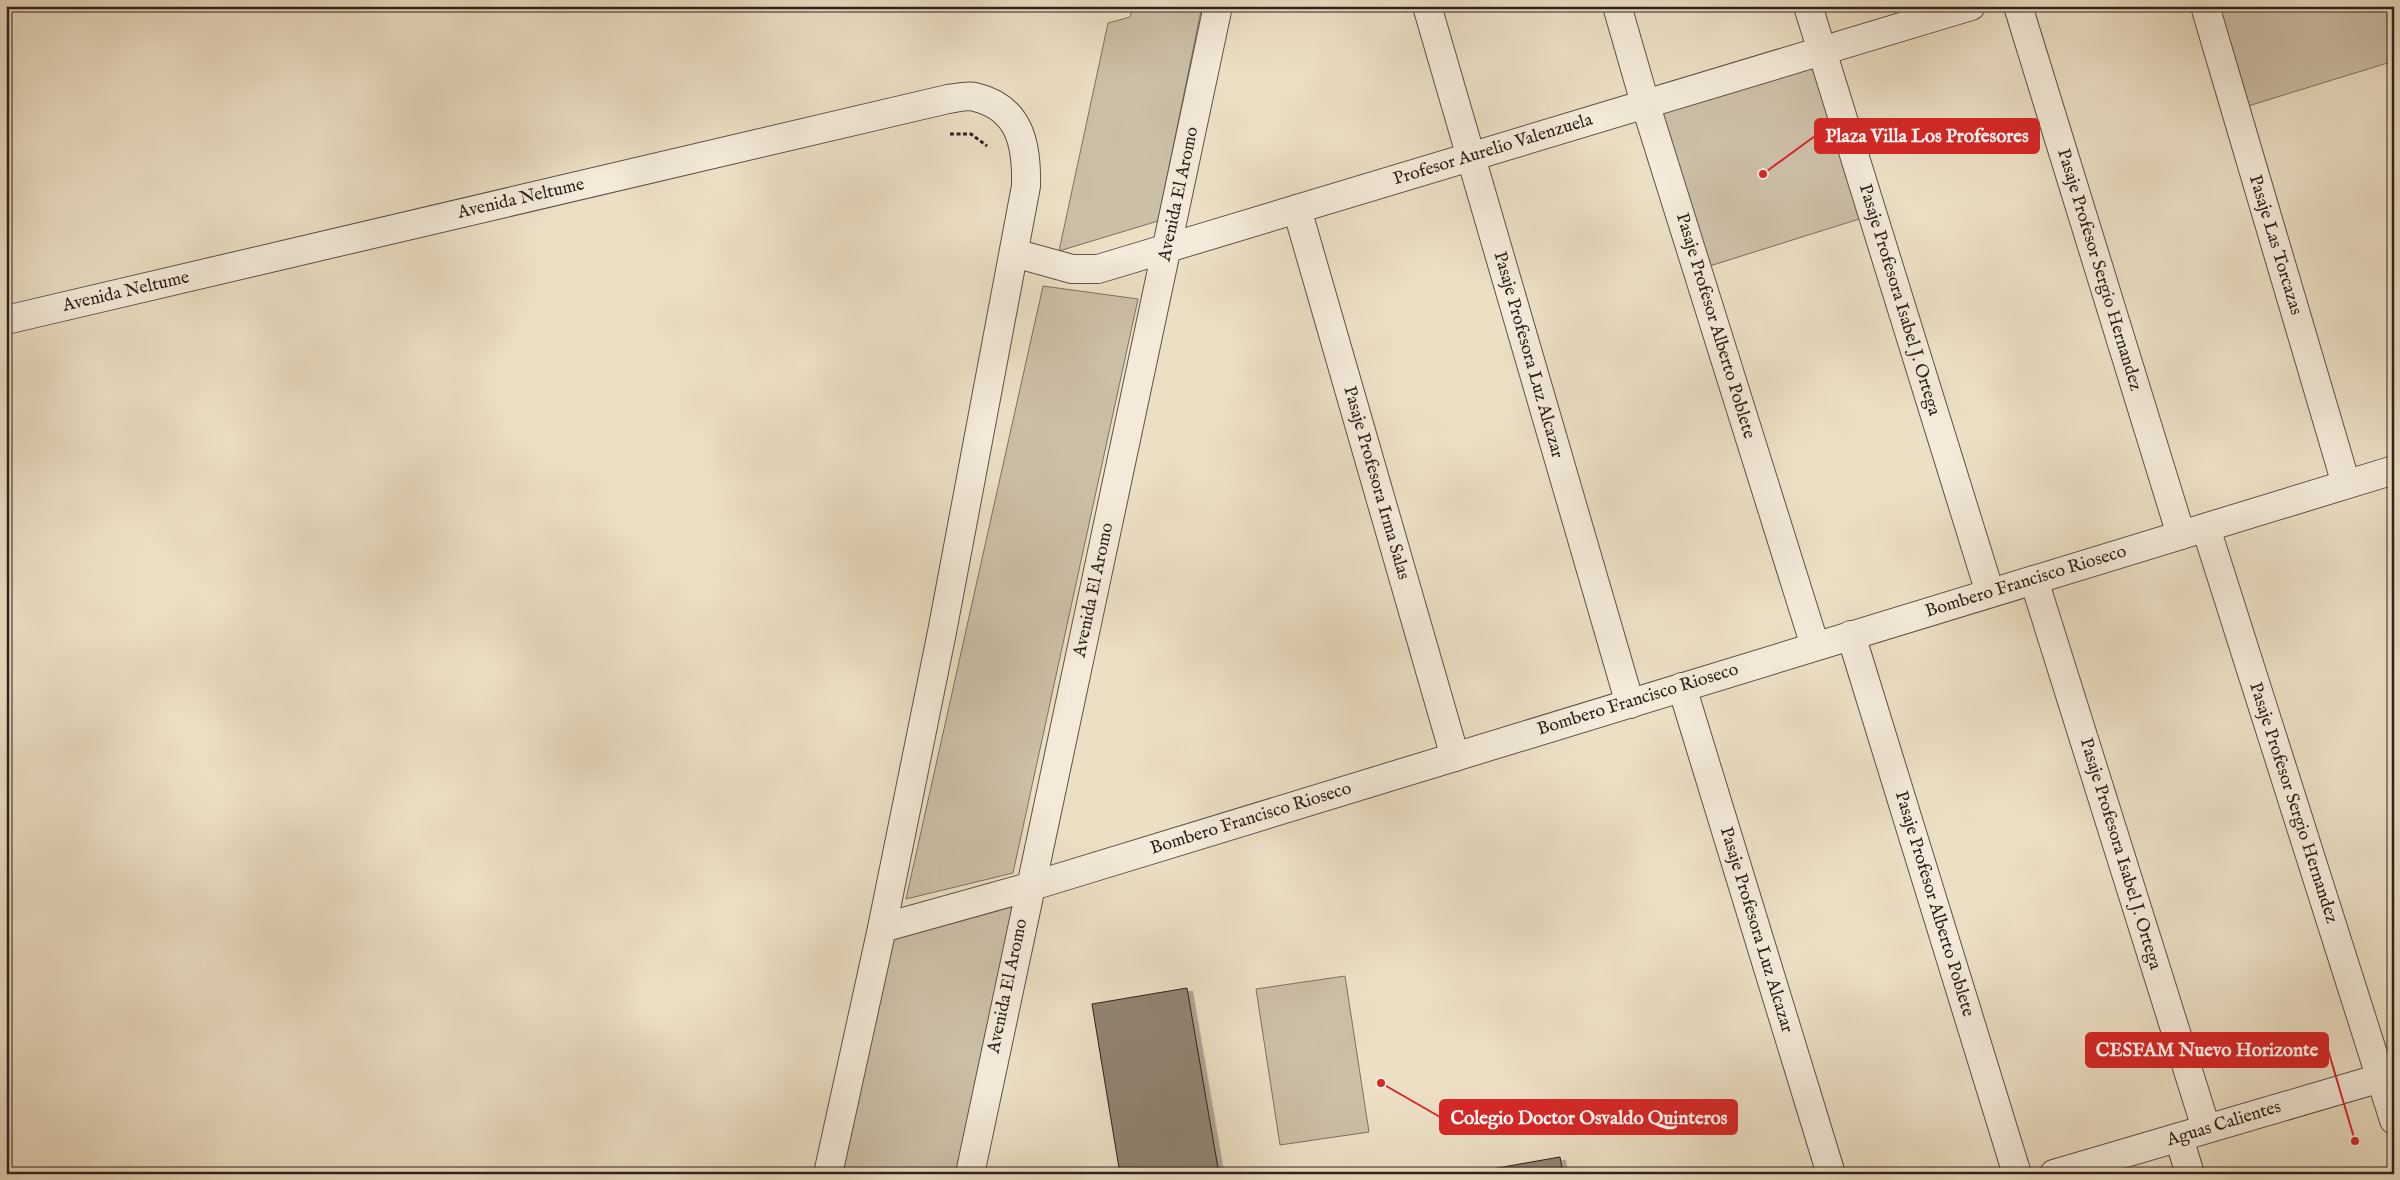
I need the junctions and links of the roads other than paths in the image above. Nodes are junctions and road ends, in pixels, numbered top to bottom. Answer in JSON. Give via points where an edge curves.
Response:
{"nodes":[{"id":1,"x":1218,"y":6,"type":"edge"},
{"id":2,"x":1427,"y":6,"type":"edge"},
{"id":3,"x":1617,"y":6,"type":"edge"},
{"id":4,"x":1808,"y":6,"type":"edge"},
{"id":5,"x":1970,"y":6,"type":"edge"},
{"id":6,"x":2018,"y":6,"type":"edge"},
{"id":7,"x":2205,"y":6,"type":"edge"},
{"id":8,"x":1821,"y":51,"type":"junction"},
{"id":9,"x":1645,"y":103,"type":"junction"},
{"id":10,"x":1470,"y":157,"type":"junction"},
{"id":11,"x":1297,"y":209,"type":"junction"},
{"id":12,"x":1169,"y":247,"type":"junction"},
{"id":13,"x":1014,"y":253,"type":"junction"},
{"id":14,"x":6,"y":320,"type":"edge"},
{"id":15,"x":2393,"y":472,"type":"edge"},
{"id":16,"x":2346,"y":484,"type":"junction"},
{"id":17,"x":2194,"y":531,"type":"junction"},
{"id":18,"x":2034,"y":580,"type":"junction"},
{"id":19,"x":1990,"y":593,"type":"junction"},
{"id":20,"x":1851,"y":635,"type":"junction"},
{"id":21,"x":1815,"y":646,"type":"junction"},
{"id":22,"x":1682,"y":687,"type":"junction"},
{"id":23,"x":1630,"y":704,"type":"junction"},
{"id":24,"x":1455,"y":757,"type":"junction"},
{"id":25,"x":1029,"y":887,"type":"junction"},
{"id":26,"x":882,"y":928,"type":"junction"},
{"id":27,"x":2387,"y":1076,"type":"edge"},
{"id":28,"x":2394,"y":1120,"type":"edge"},
{"id":29,"x":2206,"y":1128,"type":"junction"},
{"id":30,"x":2179,"y":1138,"type":"junction"},
{"id":31,"x":828,"y":1174,"type":"edge"},
{"id":32,"x":970,"y":1174,"type":"edge"},
{"id":33,"x":1831,"y":1174,"type":"edge"},
{"id":34,"x":2018,"y":1174,"type":"edge"},
{"id":35,"x":2054,"y":1174,"type":"edge"},
{"id":36,"x":2190,"y":1174,"type":"edge"}],
"edges":[{"from":1,"to":12,"type":"street","name":"Avenida El Aromo"},
{"from":2,"to":10,"type":"street","name":"Pasaje Profesora Luz Alcazar"},
{"from":3,"to":9,"type":"street","name":"Pasaje Profesor Alberto Poblete"},
{"from":4,"to":8,"type":"street","name":"Pasaje Profesora Isabel J. Ortega"},
{"from":5,"to":8,"type":"street","name":"Profesor Aurelio Valenzuela"},
{"from":6,"to":17,"type":"street","name":"Pasaje Profesor Sergio Hernandez"},
{"from":7,"to":16,"type":"street","name":"Pasaje Las Torcazas"},
{"from":8,"to":9,"type":"street","name":"Profesor Aurelio Valenzuela"},
{"from":8,"to":19,"type":"street","name":"Pasaje Profesora Isabel J. Ortega"},
{"from":9,"to":10,"type":"street","name":"Profesor Aurelio Valenzuela"},
{"from":9,"to":21,"type":"street","name":"Pasaje Profesor Alberto Poblete"},
{"from":10,"to":11,"type":"street","name":"Profesor Aurelio Valenzuela"},
{"from":10,"to":23,"type":"street","name":"Pasaje Profesora Luz Alcazar"},
{"from":11,"to":12,"type":"street","name":"Profesor Aurelio Valenzuela"},
{"from":11,"to":24,"type":"street","name":"Pasaje Profesora Irma Salas"},
{"from":12,"to":13,"type":"street","name":"Profesor Aurelio Valenzuela","via":[[1098,269],[1072,269]]},
{"from":12,"to":25,"type":"street","name":"Avenida El Aromo"},
{"from":13,"to":14,"type":"street","name":"Avenida Neltume","via":[[1026,186],[1027,157],[1011,116],[974,96],[948,99]]},
{"from":13,"to":26,"type":"street"},
{"from":15,"to":16,"type":"street","name":"Bombero Francisco Rioseco"},
{"from":16,"to":17,"type":"street","name":"Bombero Francisco Rioseco"},
{"from":17,"to":18,"type":"street","name":"Bombero Francisco Rioseco"},
{"from":17,"to":27,"type":"street","name":"Pasaje Profesor Sergio Hernandez"},
{"from":18,"to":19,"type":"street","name":"Bombero Francisco Rioseco"},
{"from":18,"to":29,"type":"street","name":"Pasaje Profesora Isabel J. Ortega"},
{"from":19,"to":20,"type":"street","name":"Bombero Francisco Rioseco"},
{"from":20,"to":21,"type":"street","name":"Bombero Francisco Rioseco"},
{"from":20,"to":34,"type":"street","name":"Pasaje Profesor Alberto Poblete"},
{"from":21,"to":22,"type":"street","name":"Bombero Francisco Rioseco"},
{"from":22,"to":23,"type":"street","name":"Bombero Francisco Rioseco"},
{"from":22,"to":33,"type":"street","name":"Pasaje Profesora Luz Alcazar"},
{"from":23,"to":24,"type":"street","name":"Bombero Francisco Rioseco"},
{"from":24,"to":25,"type":"street","name":"Bombero Francisco Rioseco"},
{"from":25,"to":26,"type":"street","name":"Bombero Francisco Rioseco"},
{"from":25,"to":32,"type":"street","name":"Avenida El Aromo"},
{"from":26,"to":31,"type":"street"},
{"from":27,"to":28,"type":"street","name":"Pasaje Profesor Sergio Hernandez"},
{"from":27,"to":29,"type":"street","name":"Aguas Calientes"},
{"from":29,"to":30,"type":"street","name":"Aguas Calientes"},
{"from":30,"to":35,"type":"street","name":"Aguas Calientes"},
{"from":30,"to":36,"type":"street"}]}
